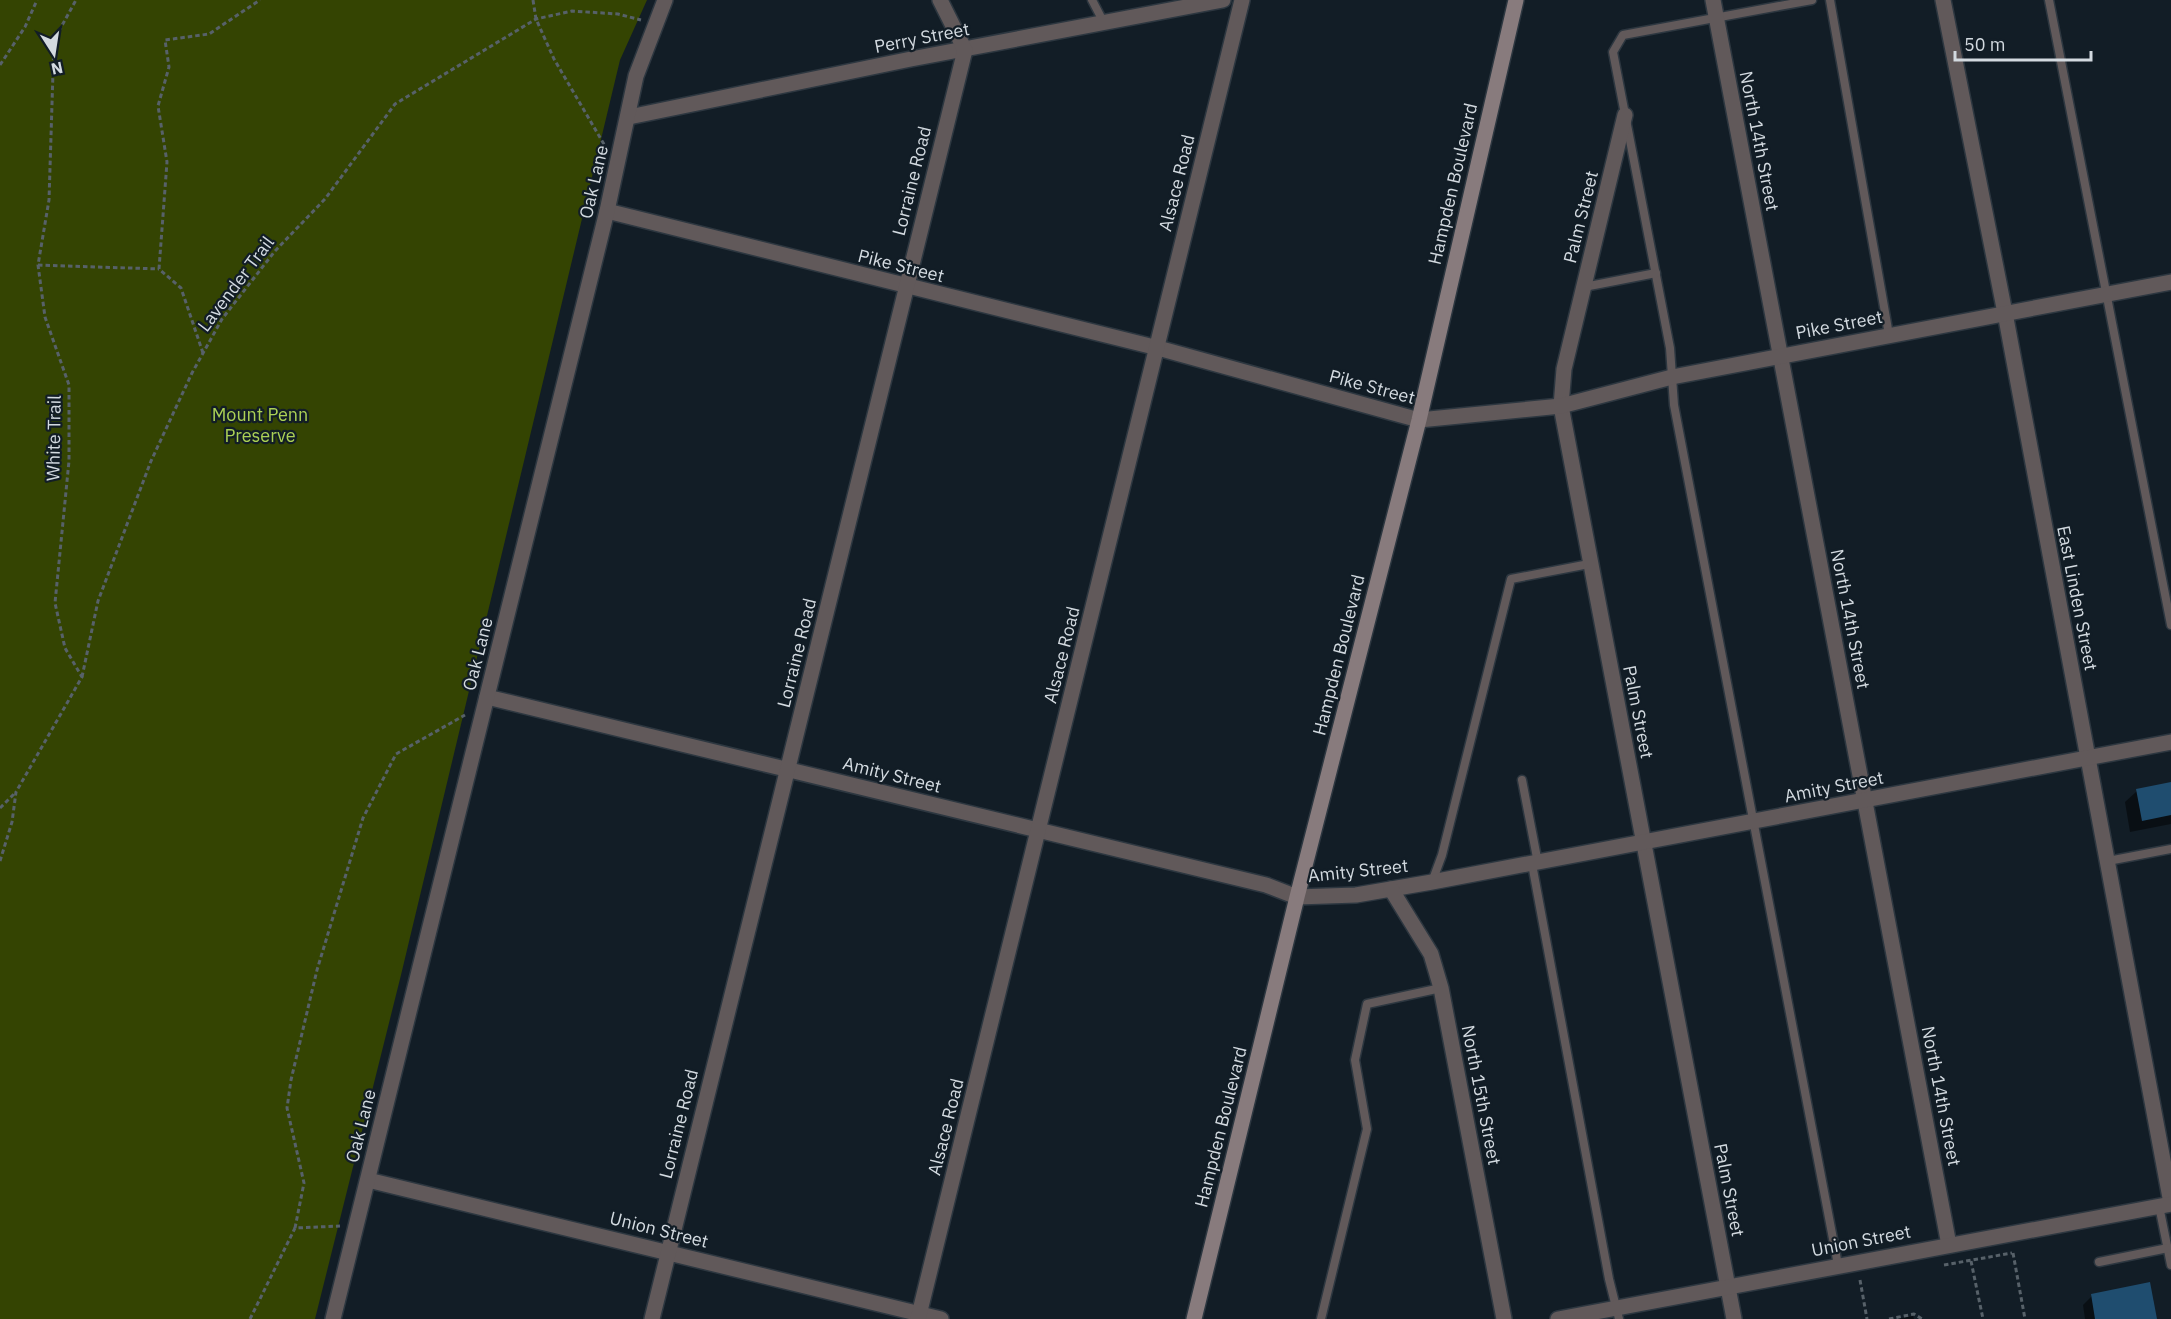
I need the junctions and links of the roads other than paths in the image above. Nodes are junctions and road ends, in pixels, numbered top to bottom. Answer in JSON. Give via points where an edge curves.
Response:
{"nodes":[{"id":1,"x":665,"y":0,"type":"edge"},
{"id":2,"x":940,"y":0,"type":"edge"},
{"id":3,"x":1092,"y":0,"type":"edge"},
{"id":4,"x":1223,"y":0,"type":"edge"},
{"id":5,"x":1242,"y":0,"type":"edge"},
{"id":6,"x":1516,"y":0,"type":"edge"},
{"id":7,"x":1713,"y":0,"type":"edge"},
{"id":8,"x":1812,"y":0,"type":"edge"},
{"id":9,"x":1830,"y":0,"type":"edge"},
{"id":10,"x":1943,"y":0,"type":"edge"},
{"id":11,"x":2049,"y":0,"type":"edge"},
{"id":12,"x":1716,"y":18,"type":"junction"},
{"id":13,"x":1104,"y":23,"type":"junction"},
{"id":14,"x":965,"y":50,"type":"junction"},
{"id":15,"x":1625,"y":115,"type":"junction"},
{"id":16,"x":629,"y":117,"type":"junction"},
{"id":17,"x":607,"y":211,"type":"junction"},
{"id":18,"x":1656,"y":273,"type":"junction"},
{"id":19,"x":2171,"y":282,"type":"edge"},
{"id":20,"x":906,"y":287,"type":"junction"},
{"id":21,"x":1584,"y":287,"type":"junction"},
{"id":22,"x":2106,"y":294,"type":"junction"},
{"id":23,"x":2006,"y":313,"type":"junction"},
{"id":24,"x":1889,"y":335,"type":"junction"},
{"id":25,"x":1158,"y":348,"type":"junction"},
{"id":26,"x":1780,"y":357,"type":"junction"},
{"id":27,"x":1672,"y":377,"type":"junction"},
{"id":28,"x":1561,"y":406,"type":"junction"},
{"id":29,"x":1419,"y":420,"type":"junction"},
{"id":30,"x":1589,"y":564,"type":"junction"},
{"id":31,"x":2171,"y":625,"type":"edge"},
{"id":32,"x":486,"y":704,"type":"junction"},
{"id":33,"x":2171,"y":742,"type":"edge"},
{"id":34,"x":2088,"y":758,"type":"junction"},
{"id":35,"x":788,"y":770,"type":"junction"},
{"id":36,"x":1522,"y":780,"type":"dead end"},
{"id":37,"x":1864,"y":801,"type":"junction"},
{"id":38,"x":1754,"y":822,"type":"junction"},
{"id":39,"x":1038,"y":831,"type":"junction"},
{"id":40,"x":1643,"y":843,"type":"junction"},
{"id":41,"x":2171,"y":849,"type":"edge"},
{"id":42,"x":2108,"y":861,"type":"junction"},
{"id":43,"x":1535,"y":864,"type":"junction"},
{"id":44,"x":1432,"y":882,"type":"junction"},
{"id":45,"x":1391,"y":889,"type":"junction"},
{"id":46,"x":1297,"y":897,"type":"junction"},
{"id":47,"x":1441,"y":988,"type":"junction"},
{"id":48,"x":368,"y":1180,"type":"junction"},
{"id":49,"x":2167,"y":1204,"type":"edge"},
{"id":50,"x":1949,"y":1245,"type":"junction"},
{"id":51,"x":2168,"y":1248,"type":"junction"},
{"id":52,"x":668,"y":1252,"type":"junction"},
{"id":53,"x":2099,"y":1262,"type":"dead end"},
{"id":54,"x":1838,"y":1265,"type":"junction"},
{"id":55,"x":2171,"y":1265,"type":"edge"},
{"id":56,"x":1727,"y":1286,"type":"junction"},
{"id":57,"x":1618,"y":1313,"type":"edge"},
{"id":58,"x":919,"y":1316,"type":"edge"},
{"id":59,"x":333,"y":1319,"type":"edge"},
{"id":60,"x":652,"y":1319,"type":"edge"},
{"id":61,"x":941,"y":1319,"type":"edge"},
{"id":62,"x":1194,"y":1319,"type":"edge"},
{"id":63,"x":1321,"y":1319,"type":"edge"},
{"id":64,"x":1504,"y":1319,"type":"edge"},
{"id":65,"x":1558,"y":1319,"type":"edge"},
{"id":66,"x":1734,"y":1319,"type":"edge"}],
"edges":[{"from":1,"to":16,"type":"street","name":"Oak Lane","via":[[636,76]]},
{"from":2,"to":14,"type":"street"},
{"from":3,"to":13,"type":"lane"},
{"from":4,"to":13,"type":"street","name":"Perry Street"},
{"from":5,"to":25,"type":"street","name":"Alsace Road"},
{"from":6,"to":29,"type":"main road","name":"Hampden Boulevard"},
{"from":7,"to":12,"type":"street","name":"North 14th Street"},
{"from":8,"to":12,"type":"lane"},
{"from":9,"to":24,"type":"lane"},
{"from":10,"to":23,"type":"street","name":"East Linden Street"},
{"from":11,"to":22,"type":"lane"},
{"from":12,"to":15,"type":"lane","via":[[1623,35],[1613,52]]},
{"from":12,"to":26,"type":"street","name":"North 14th Street"},
{"from":13,"to":14,"type":"street","name":"Perry Street"},
{"from":14,"to":16,"type":"street","name":"Perry Street"},
{"from":14,"to":20,"type":"street","name":"Lorraine Road"},
{"from":15,"to":18,"type":"lane"},
{"from":15,"to":21,"type":"street","name":"Palm Street"},
{"from":16,"to":17,"type":"street","name":"Oak Lane"},
{"from":17,"to":20,"type":"street","name":"Pike Street"},
{"from":17,"to":32,"type":"street","name":"Oak Lane"},
{"from":18,"to":21,"type":"lane"},
{"from":18,"to":27,"type":"lane"},
{"from":19,"to":22,"type":"street","name":"Pike Street"},
{"from":20,"to":25,"type":"street","name":"Pike Street"},
{"from":20,"to":35,"type":"street","name":"Lorraine Road"},
{"from":21,"to":28,"type":"street","name":"Palm Street","via":[[1564,369]]},
{"from":22,"to":23,"type":"street","name":"Pike Street"},
{"from":22,"to":31,"type":"lane"},
{"from":23,"to":24,"type":"street","name":"Pike Street"},
{"from":23,"to":34,"type":"street","name":"East Linden Street"},
{"from":24,"to":26,"type":"street","name":"Pike Street"},
{"from":25,"to":29,"type":"street","name":"Pike Street"},
{"from":25,"to":39,"type":"street","name":"Alsace Road"},
{"from":26,"to":27,"type":"street","name":"Pike Street"},
{"from":26,"to":37,"type":"street","name":"North 14th Street"},
{"from":27,"to":28,"type":"street","name":"Pike Street"},
{"from":27,"to":38,"type":"lane"},
{"from":28,"to":29,"type":"street","name":"Pike Street"},
{"from":28,"to":30,"type":"street","name":"Palm Street"},
{"from":29,"to":46,"type":"main road","name":"Hampden Boulevard"},
{"from":30,"to":40,"type":"street","name":"Palm Street"},
{"from":30,"to":44,"type":"lane","via":[[1511,579]]},
{"from":32,"to":35,"type":"street","name":"Amity Street"},
{"from":32,"to":48,"type":"street","name":"Oak Lane"},
{"from":33,"to":34,"type":"street","name":"Amity Street"},
{"from":34,"to":37,"type":"street","name":"Amity Street"},
{"from":34,"to":42,"type":"street","name":"East Linden Street"},
{"from":35,"to":39,"type":"street","name":"Amity Street"},
{"from":35,"to":52,"type":"street","name":"Lorraine Road"},
{"from":36,"to":43,"type":"lane"},
{"from":37,"to":38,"type":"street","name":"Amity Street"},
{"from":37,"to":50,"type":"street","name":"North 14th Street"},
{"from":38,"to":40,"type":"street","name":"Amity Street"},
{"from":38,"to":54,"type":"lane"},
{"from":39,"to":46,"type":"street","name":"Amity Street","via":[[1266,885]]},
{"from":39,"to":58,"type":"street","name":"Alsace Road"},
{"from":40,"to":43,"type":"street","name":"Amity Street"},
{"from":40,"to":56,"type":"street","name":"Palm Street"},
{"from":41,"to":42,"type":"lane"},
{"from":42,"to":49,"type":"street","name":"East Linden Street"},
{"from":43,"to":44,"type":"street","name":"Amity Street"},
{"from":43,"to":57,"type":"lane","via":[[1548,958]]},
{"from":44,"to":45,"type":"street","name":"Amity Street"},
{"from":45,"to":46,"type":"street","name":"Amity Street","via":[[1356,895]]},
{"from":45,"to":47,"type":"street","name":"North 15th Street","via":[[1431,954]]},
{"from":46,"to":62,"type":"main road","name":"Hampden Boulevard"},
{"from":47,"to":63,"type":"lane","via":[[1367,1004],[1354,1060],[1367,1129]]},
{"from":47,"to":64,"type":"street","name":"North 15th Street"},
{"from":48,"to":52,"type":"street","name":"Union Street"},
{"from":48,"to":59,"type":"street","name":"Oak Lane"},
{"from":49,"to":50,"type":"street","name":"Union Street"},
{"from":49,"to":51,"type":"lane"},
{"from":50,"to":54,"type":"street","name":"Union Street"},
{"from":51,"to":53,"type":"lane"},
{"from":51,"to":55,"type":"lane"},
{"from":52,"to":58,"type":"street","name":"Union Street"},
{"from":52,"to":60,"type":"street","name":"Lorraine Road"},
{"from":54,"to":56,"type":"street","name":"Union Street"},
{"from":56,"to":57,"type":"street","name":"Union Street"},
{"from":56,"to":66,"type":"street","name":"Palm Street"},
{"from":57,"to":65,"type":"street","name":"Union Street"},
{"from":58,"to":61,"type":"street","name":"Union Street"}]}
